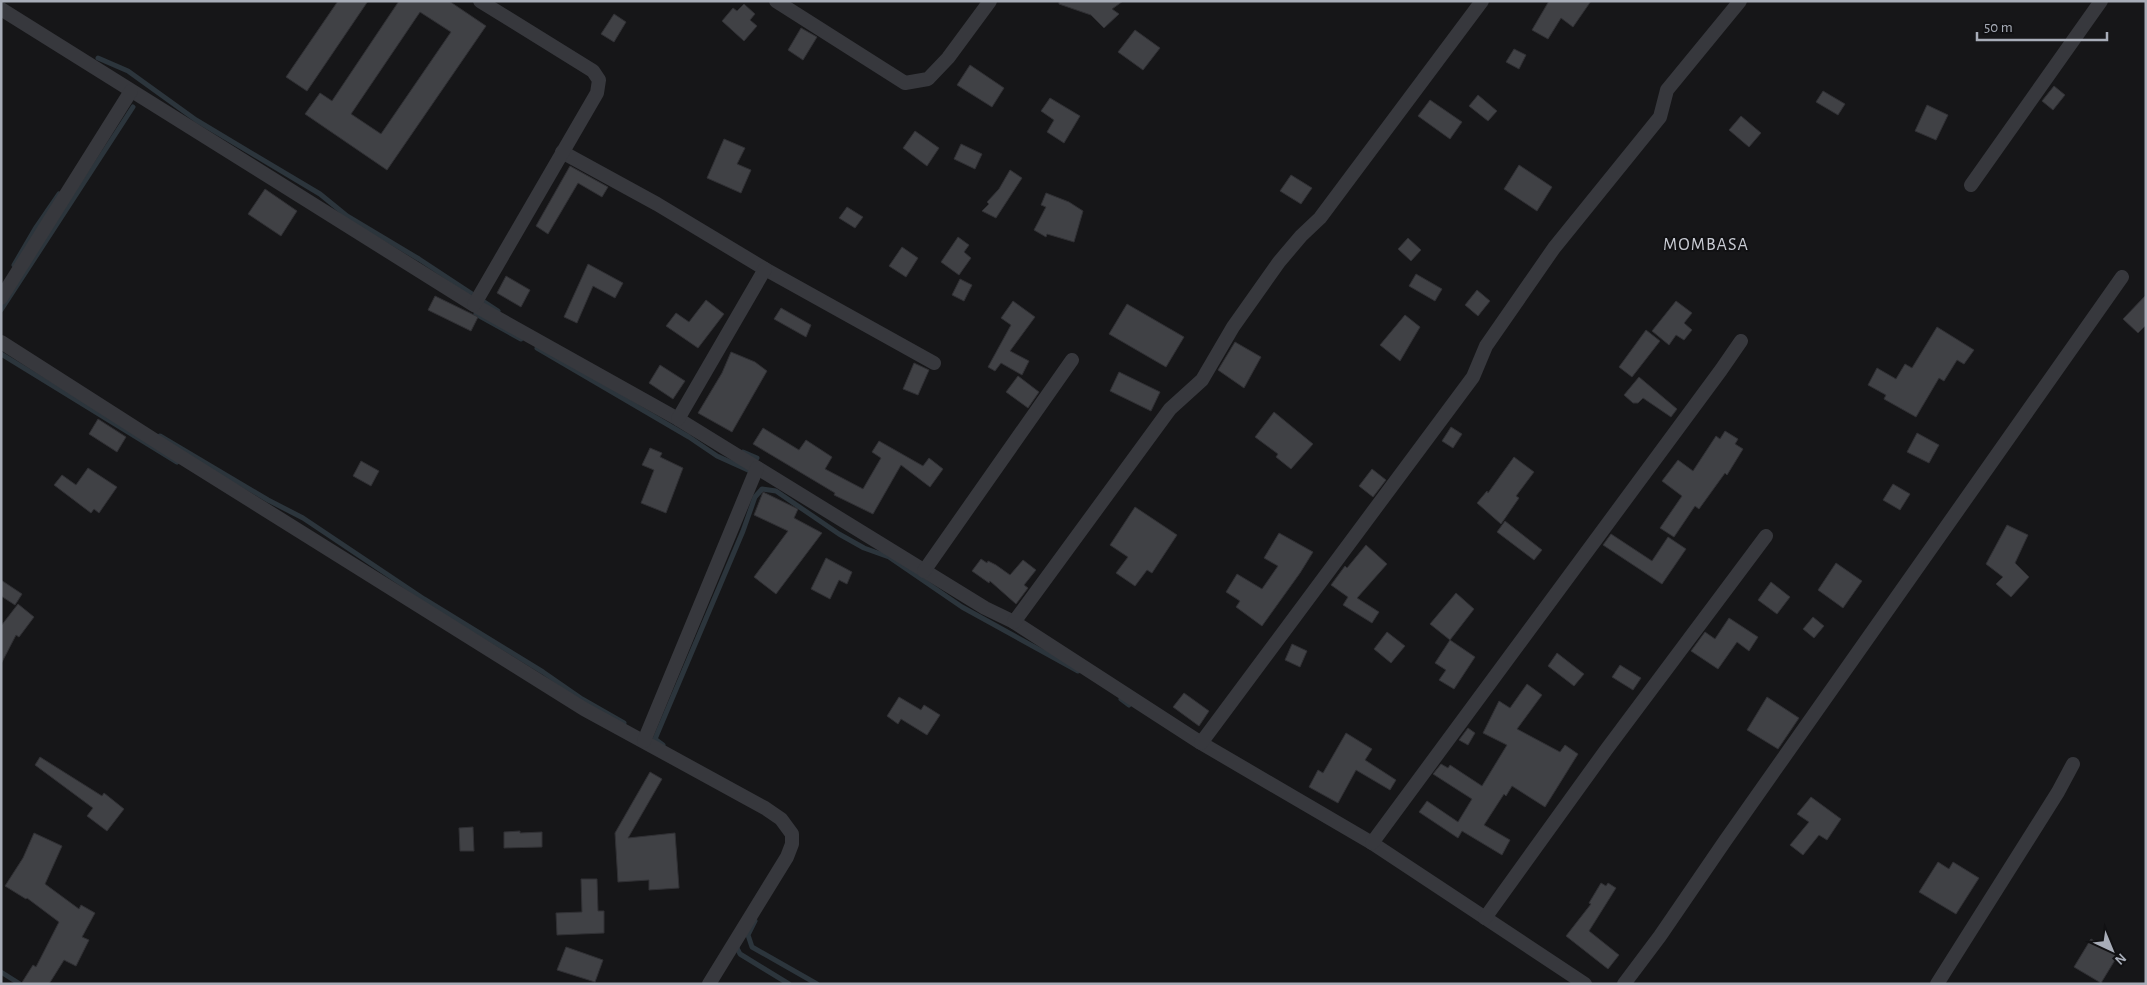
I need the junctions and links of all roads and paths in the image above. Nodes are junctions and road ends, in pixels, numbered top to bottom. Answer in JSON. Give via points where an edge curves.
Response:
{"nodes":[{"id":1,"x":480,"y":1,"type":"edge"},
{"id":2,"x":776,"y":1,"type":"edge"},
{"id":3,"x":990,"y":1,"type":"edge"},
{"id":4,"x":1482,"y":1,"type":"edge"},
{"id":5,"x":1740,"y":1,"type":"edge"},
{"id":6,"x":2101,"y":1,"type":"edge"},
{"id":7,"x":1,"y":9,"type":"edge"},
{"id":8,"x":131,"y":91,"type":"junction"},
{"id":9,"x":562,"y":152,"type":"junction"},
{"id":10,"x":1971,"y":184,"type":"dead end"},
{"id":11,"x":765,"y":270,"type":"junction"},
{"id":12,"x":2122,"y":277,"type":"dead end"},
{"id":13,"x":1,"y":298,"type":"edge"},
{"id":14,"x":474,"y":305,"type":"junction"},
{"id":15,"x":1741,"y":341,"type":"dead end"},
{"id":16,"x":1,"y":342,"type":"edge"},
{"id":17,"x":1072,"y":360,"type":"dead end"},
{"id":18,"x":934,"y":363,"type":"dead end"},
{"id":19,"x":678,"y":419,"type":"junction"},
{"id":20,"x":757,"y":468,"type":"junction"},
{"id":21,"x":1766,"y":536,"type":"dead end"},
{"id":22,"x":924,"y":571,"type":"junction"},
{"id":23,"x":1014,"y":622,"type":"junction"},
{"id":24,"x":644,"y":741,"type":"junction"},
{"id":25,"x":1201,"y":743,"type":"junction"},
{"id":26,"x":2073,"y":764,"type":"dead end"},
{"id":27,"x":1372,"y":843,"type":"junction"},
{"id":28,"x":1485,"y":918,"type":"junction"},
{"id":29,"x":709,"y":984,"type":"edge"},
{"id":30,"x":1585,"y":984,"type":"edge"},
{"id":31,"x":1624,"y":984,"type":"edge"},
{"id":32,"x":1937,"y":984,"type":"edge"}],
"edges":[{"from":1,"to":9,"type":"street","via":[[593,72],[600,80],[596,93]]},
{"from":2,"to":3,"type":"street","via":[[905,83],[928,79],[948,58]]},
{"from":4,"to":23,"type":"street","via":[[1320,218],[1278,262],[1233,327],[1202,380],[1170,409]]},
{"from":5,"to":25,"type":"street","via":[[1666,90],[1660,117],[1554,248],[1486,346],[1473,376]]},
{"from":6,"to":10,"type":"street"},
{"from":7,"to":8,"type":"street"},
{"from":8,"to":13,"type":"street"},
{"from":8,"to":14,"type":"street"},
{"from":9,"to":11,"type":"street","via":[[657,204]]},
{"from":9,"to":14,"type":"street"},
{"from":11,"to":18,"type":"street"},
{"from":11,"to":19,"type":"street"},
{"from":12,"to":31,"type":"street"},
{"from":14,"to":19,"type":"street"},
{"from":15,"to":27,"type":"street"},
{"from":16,"to":24,"type":"street","via":[[584,708]]},
{"from":17,"to":22,"type":"street"},
{"from":19,"to":20,"type":"street"},
{"from":20,"to":22,"type":"street"},
{"from":20,"to":24,"type":"street"},
{"from":21,"to":28,"type":"street"},
{"from":22,"to":23,"type":"street"},
{"from":23,"to":25,"type":"street"},
{"from":24,"to":29,"type":"street","via":[[765,808],[792,834],[787,857]]},
{"from":25,"to":27,"type":"street"},
{"from":26,"to":32,"type":"street"},
{"from":27,"to":28,"type":"street"},
{"from":28,"to":30,"type":"street"}]}
